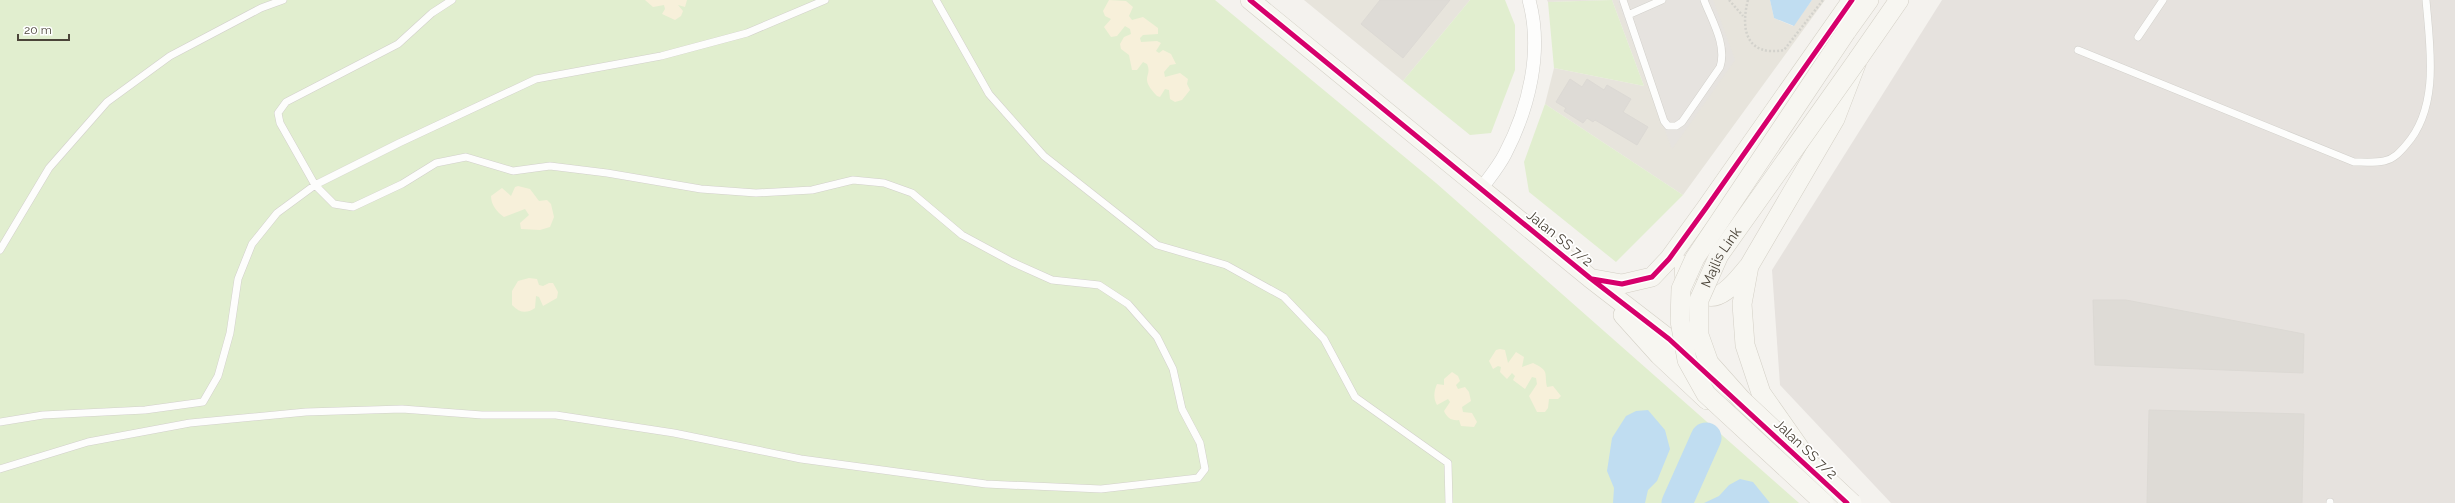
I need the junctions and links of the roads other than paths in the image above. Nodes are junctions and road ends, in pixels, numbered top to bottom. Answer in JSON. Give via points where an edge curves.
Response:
{"nodes":[{"id":1,"x":283,"y":0,"type":"edge"},
{"id":2,"x":452,"y":0,"type":"edge"},
{"id":3,"x":825,"y":0,"type":"edge"},
{"id":4,"x":936,"y":0,"type":"edge"},
{"id":5,"x":1250,"y":0,"type":"edge"},
{"id":6,"x":1529,"y":0,"type":"edge"},
{"id":7,"x":1623,"y":0,"type":"edge"},
{"id":8,"x":1662,"y":0,"type":"edge"},
{"id":9,"x":1704,"y":0,"type":"edge"},
{"id":10,"x":1852,"y":0,"type":"edge"},
{"id":11,"x":1869,"y":0,"type":"edge"},
{"id":12,"x":1899,"y":0,"type":"edge"},
{"id":13,"x":2163,"y":0,"type":"edge"},
{"id":14,"x":2426,"y":0,"type":"edge"},
{"id":15,"x":1628,"y":14,"type":"junction"},
{"id":16,"x":2138,"y":37,"type":"dead end"},
{"id":17,"x":2078,"y":50,"type":"dead end"},
{"id":18,"x":1858,"y":59,"type":"junction"},
{"id":19,"x":315,"y":185,"type":"junction"},
{"id":20,"x":1481,"y":189,"type":"junction"},
{"id":21,"x":1706,"y":208,"type":"junction"},
{"id":22,"x":0,"y":250,"type":"edge"},
{"id":23,"x":1749,"y":266,"type":"junction"},
{"id":24,"x":1590,"y":278,"type":"junction"},
{"id":25,"x":0,"y":422,"type":"edge"},
{"id":26,"x":0,"y":469,"type":"edge"},
{"id":27,"x":1824,"y":482,"type":"junction"},
{"id":28,"x":1449,"y":503,"type":"edge"},
{"id":29,"x":1816,"y":503,"type":"edge"},
{"id":30,"x":1824,"y":503,"type":"edge"},
{"id":31,"x":1847,"y":503,"type":"edge"},
{"id":32,"x":1852,"y":503,"type":"edge"}],
"edges":[{"from":1,"to":22,"type":"lane","via":[[261,8],[170,56],[106,102],[48,168]]},
{"from":2,"to":19,"type":"lane","via":[[432,13],[398,44],[286,102],[278,113],[280,123]]},
{"from":3,"to":19,"type":"lane","via":[[747,33],[661,56],[536,79]]},
{"from":4,"to":28,"type":"lane","via":[[989,94],[1044,156],[1156,245],[1226,265],[1284,297],[1324,339],[1355,396],[1448,463]]},
{"from":5,"to":20,"type":"street","name":"Jalan SS 7/2"},
{"from":6,"to":20,"type":"street","via":[[1534,45],[1529,94],[1505,154]]},
{"from":7,"to":15,"type":"lane"},
{"from":8,"to":15,"type":"lane"},
{"from":9,"to":15,"type":"lane","via":[[1722,45],[1724,57],[1720,67],[1682,122],[1676,126],[1668,126],[1664,120]]},
{"from":10,"to":21,"type":"street"},
{"from":11,"to":30,"type":"street","name":"Majlis Link","bridge":true,"via":[[1695,258],[1681,289],[1680,321],[1687,360],[1706,394]]},
{"from":12,"to":18,"type":"street","name":"Majlis Link"},
{"from":13,"to":16,"type":"lane"},
{"from":14,"to":17,"type":"lane","via":[[2431,53],[2427,110],[2418,132],[2395,156],[2384,161],[2354,162]]},
{"from":18,"to":23,"type":"street","via":[[1835,119]]},
{"from":18,"to":32,"type":"street","name":"Majlis Link","bridge":true,"via":[[1719,255],[1699,300],[1699,335],[1709,363],[1742,400]]},
{"from":19,"to":25,"type":"lane","via":[[277,213],[252,244],[238,279],[230,333],[218,376],[204,402],[145,410],[43,416]]},
{"from":19,"to":26,"type":"lane","via":[[334,204],[353,207],[402,184],[436,163],[466,157],[513,171],[550,166],[701,189],[756,193],[812,190],[853,180],[884,183],[912,193],[962,235],[1012,262],[1052,280],[1099,285],[1128,304],[1156,337],[1173,368],[1182,409],[1200,443],[1205,470],[1198,478],[1101,489],[986,484],[801,459],[674,433],[556,416],[482,416],[402,409],[306,412],[190,423],[88,442]]},
{"from":20,"to":24,"type":"street","name":"Jalan SS 7/2"},
{"from":21,"to":23,"type":"street","via":[[1689,241],[1684,266],[1685,283],[1705,296],[1718,294],[1728,288]]},
{"from":21,"to":24,"type":"street","via":[[1652,277],[1622,284]]},
{"from":23,"to":27,"type":"street","via":[[1742,304],[1745,345],[1761,393]]},
{"from":24,"to":27,"type":"street","name":"Jalan SS 7/2","via":[[1669,339]]},
{"from":24,"to":29,"type":"street","name":"Jalan SS 7/2","via":[[1659,355]]},
{"from":27,"to":31,"type":"street","name":"Jalan SS 7/2"}]}
